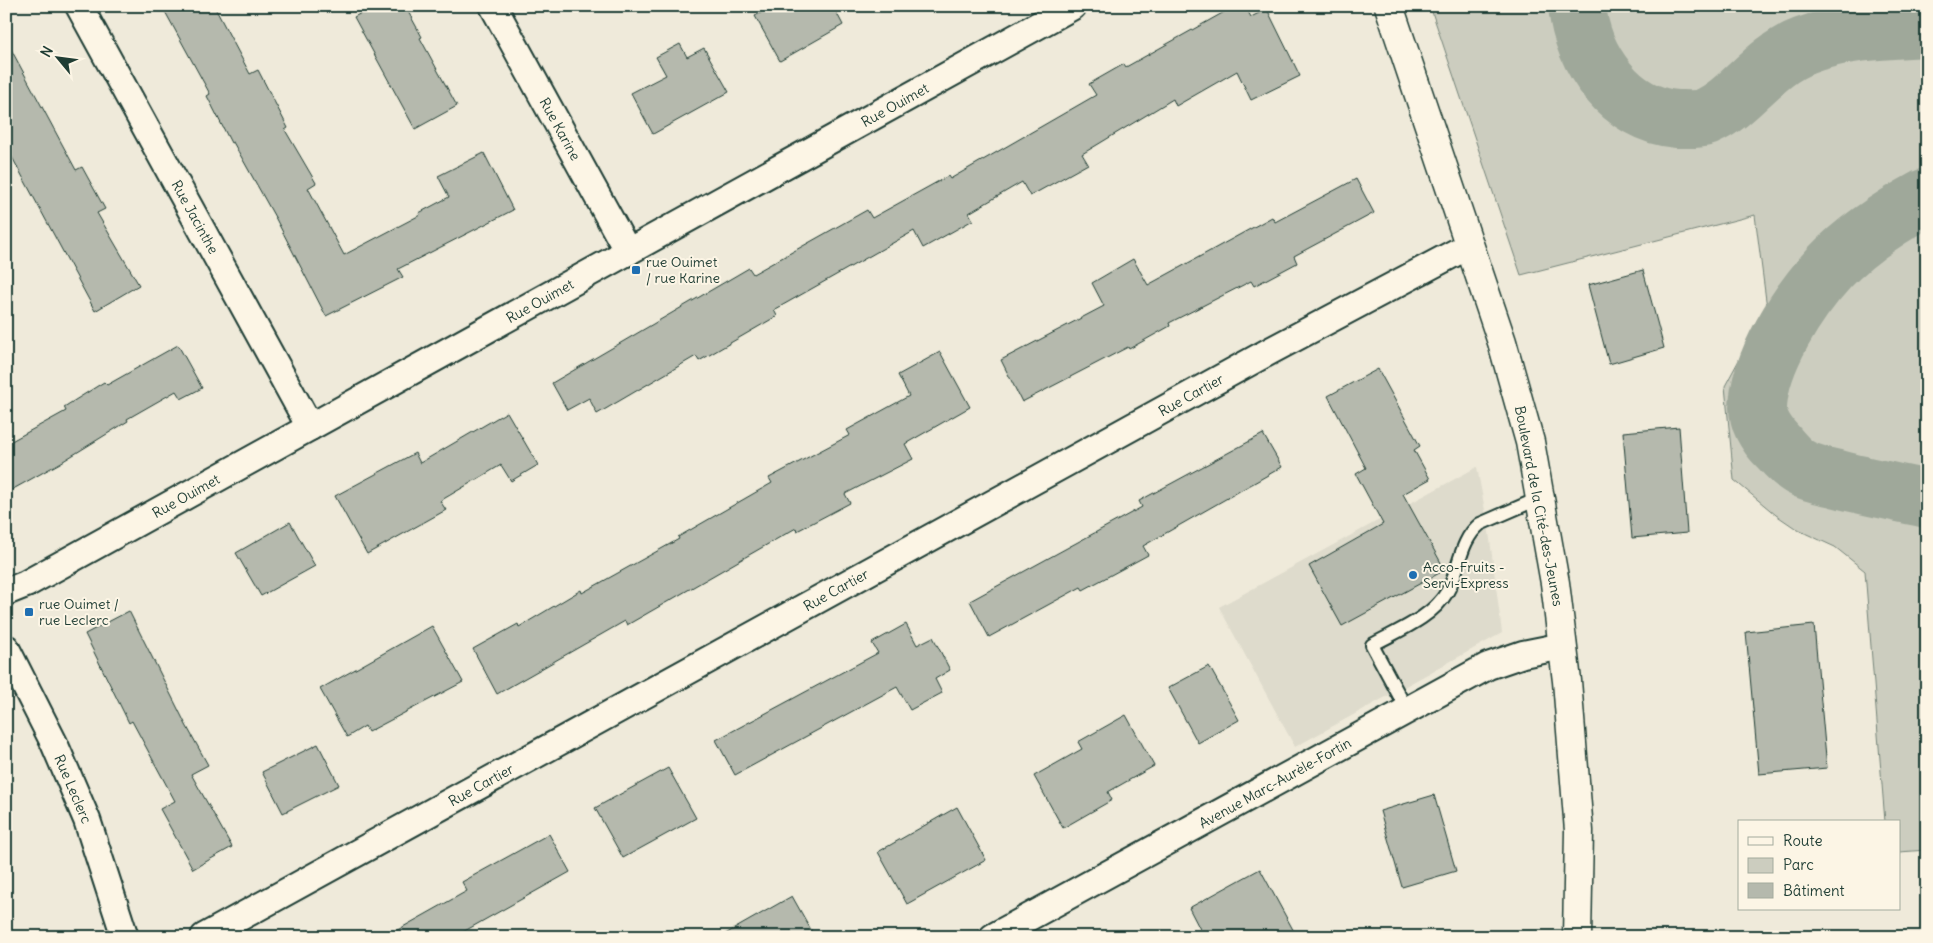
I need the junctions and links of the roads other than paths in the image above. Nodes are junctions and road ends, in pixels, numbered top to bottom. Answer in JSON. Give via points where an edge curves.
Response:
{"nodes":[{"id":1,"x":79,"y":6,"type":"edge"},
{"id":2,"x":493,"y":6,"type":"edge"},
{"id":3,"x":1073,"y":6,"type":"edge"},
{"id":4,"x":1389,"y":6,"type":"edge"},
{"id":5,"x":1468,"y":246,"type":"junction"},
{"id":6,"x":628,"y":252,"type":"junction"},
{"id":7,"x":310,"y":428,"type":"junction"},
{"id":8,"x":1540,"y":498,"type":"junction"},
{"id":9,"x":6,"y":592,"type":"edge"},
{"id":10,"x":1563,"y":646,"type":"junction"},
{"id":11,"x":6,"y":648,"type":"edge"},
{"id":12,"x":1407,"y":710,"type":"junction"},
{"id":13,"x":125,"y":937,"type":"edge"},
{"id":14,"x":204,"y":937,"type":"edge"},
{"id":15,"x":993,"y":937,"type":"edge"},
{"id":16,"x":1577,"y":937,"type":"edge"}],
"edges":[{"from":1,"to":7,"type":"street","name":"Rue Jacinthe"},
{"from":2,"to":6,"type":"street","name":"Rue Karine"},
{"from":3,"to":6,"type":"street","name":"Rue Ouimet"},
{"from":4,"to":5,"type":"main road","name":"Boulevard de la Cité-des-Jeunes"},
{"from":5,"to":8,"type":"main road","name":"Boulevard de la Cité-des-Jeunes","via":[[1517,388]]},
{"from":5,"to":14,"type":"street","name":"Rue Cartier","via":[[1272,350]]},
{"from":6,"to":7,"type":"street","name":"Rue Ouimet"},
{"from":7,"to":9,"type":"street","name":"Rue Ouimet"},
{"from":8,"to":10,"type":"main road","name":"Boulevard de la Cité-des-Jeunes","via":[[1557,590]]},
{"from":8,"to":12,"type":"lane","via":[[1474,528],[1465,542],[1452,583],[1439,604],[1372,645]]},
{"from":10,"to":12,"type":"street","name":"Avenue Marc-Aurèle-Fortin","via":[[1523,654],[1488,666]]},
{"from":10,"to":16,"type":"main road","name":"Boulevard de la Cité-des-Jeunes","via":[[1580,831]]},
{"from":11,"to":13,"type":"street","name":"Rue Leclerc","via":[[54,743],[87,820]]},
{"from":12,"to":15,"type":"street","name":"Avenue Marc-Aurèle-Fortin"}]}
